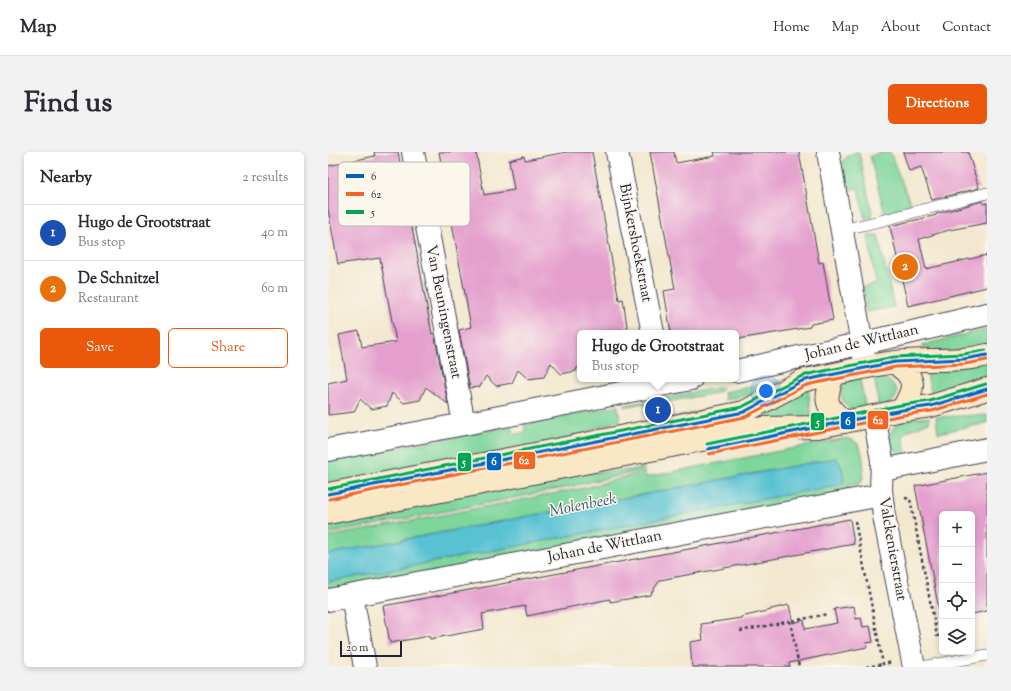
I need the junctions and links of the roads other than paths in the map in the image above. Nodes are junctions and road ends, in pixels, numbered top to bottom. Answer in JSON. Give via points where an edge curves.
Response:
{"nodes":[{"id":1,"x":413,"y":152,"type":"edge"},
{"id":2,"x":617,"y":152,"type":"edge"},
{"id":3,"x":828,"y":152,"type":"edge"},
{"id":4,"x":415,"y":162,"type":"edge"},
{"id":5,"x":987,"y":193,"type":"edge"},
{"id":6,"x":427,"y":226,"type":"edge"},
{"id":7,"x":841,"y":230,"type":"junction"},
{"id":8,"x":987,"y":314,"type":"edge"},
{"id":9,"x":652,"y":330,"type":"edge"},
{"id":10,"x":862,"y":342,"type":"junction"},
{"id":11,"x":987,"y":355,"type":"edge"},
{"id":12,"x":894,"y":362,"type":"junction"},
{"id":13,"x":866,"y":368,"type":"junction"},
{"id":14,"x":739,"y":369,"type":"edge"},
{"id":15,"x":833,"y":375,"type":"junction"},
{"id":16,"x":662,"y":382,"type":"edge"},
{"id":17,"x":987,"y":389,"type":"edge"},
{"id":18,"x":960,"y":397,"type":"junction"},
{"id":19,"x":987,"y":400,"type":"edge"},
{"id":20,"x":902,"y":410,"type":"junction"},
{"id":21,"x":874,"y":416,"type":"junction"},
{"id":22,"x":844,"y":422,"type":"junction"},
{"id":23,"x":464,"y":424,"type":"junction"},
{"id":24,"x":987,"y":449,"type":"edge"},
{"id":25,"x":328,"y":450,"type":"edge"},
{"id":26,"x":883,"y":470,"type":"junction"},
{"id":27,"x":328,"y":494,"type":"edge"},
{"id":28,"x":881,"y":495,"type":"junction"},
{"id":29,"x":328,"y":513,"type":"edge"},
{"id":30,"x":352,"y":596,"type":"junction"},
{"id":31,"x":328,"y":600,"type":"edge"},
{"id":32,"x":987,"y":655,"type":"edge"},
{"id":33,"x":916,"y":664,"type":"edge"},
{"id":34,"x":365,"y":667,"type":"edge"}],
"edges":[{"from":1,"to":4,"type":"street","name":"Van Beuningenstraat"},
{"from":2,"to":9,"type":"street","name":"Bijnkershoekstraat"},
{"from":3,"to":7,"type":"street"},
{"from":5,"to":7,"type":"lane"},
{"from":6,"to":23,"type":"street","name":"Van Beuningenstraat"},
{"from":7,"to":10,"type":"street"},
{"from":8,"to":10,"type":"street","name":"Johan de Wittlaan"},
{"from":10,"to":13,"type":"street"},
{"from":10,"to":14,"type":"street","name":"Johan de Wittlaan"},
{"from":11,"to":12,"type":"main road","name":"Johan de Wittlaan"},
{"from":12,"to":13,"type":"main road","name":"Johan de Wittlaan"},
{"from":12,"to":20,"type":"main road","name":"Johan de Wittlaan","via":[[908,375],[913,387]]},
{"from":13,"to":15,"type":"main road","name":"Johan de Wittlaan"},
{"from":15,"to":22,"type":"main road","name":"Johan de Wittlaan","via":[[827,400],[831,410]]},
{"from":15,"to":27,"type":"main road","name":"Johan de Wittlaan","via":[[802,381],[744,412]]},
{"from":16,"to":23,"type":"street"},
{"from":17,"to":18,"type":"main road"},
{"from":18,"to":19,"type":"main road"},
{"from":18,"to":20,"type":"main road","via":[[931,406]]},
{"from":20,"to":21,"type":"main road"},
{"from":21,"to":22,"type":"main road"},
{"from":21,"to":26,"type":"street","name":"Valckenierstraat"},
{"from":22,"to":29,"type":"main road","via":[[818,426],[763,428]]},
{"from":23,"to":25,"type":"street"},
{"from":24,"to":26,"type":"street"},
{"from":26,"to":28,"type":"street","name":"Valckenierstraat"},
{"from":28,"to":30,"type":"street","name":"Johan de Wittlaan"},
{"from":28,"to":33,"type":"street","name":"Valckenierstraat"},
{"from":30,"to":31,"type":"street","name":"Johan de Wittlaan"},
{"from":30,"to":34,"type":"street"},
{"from":32,"to":33,"type":"lane"}]}
